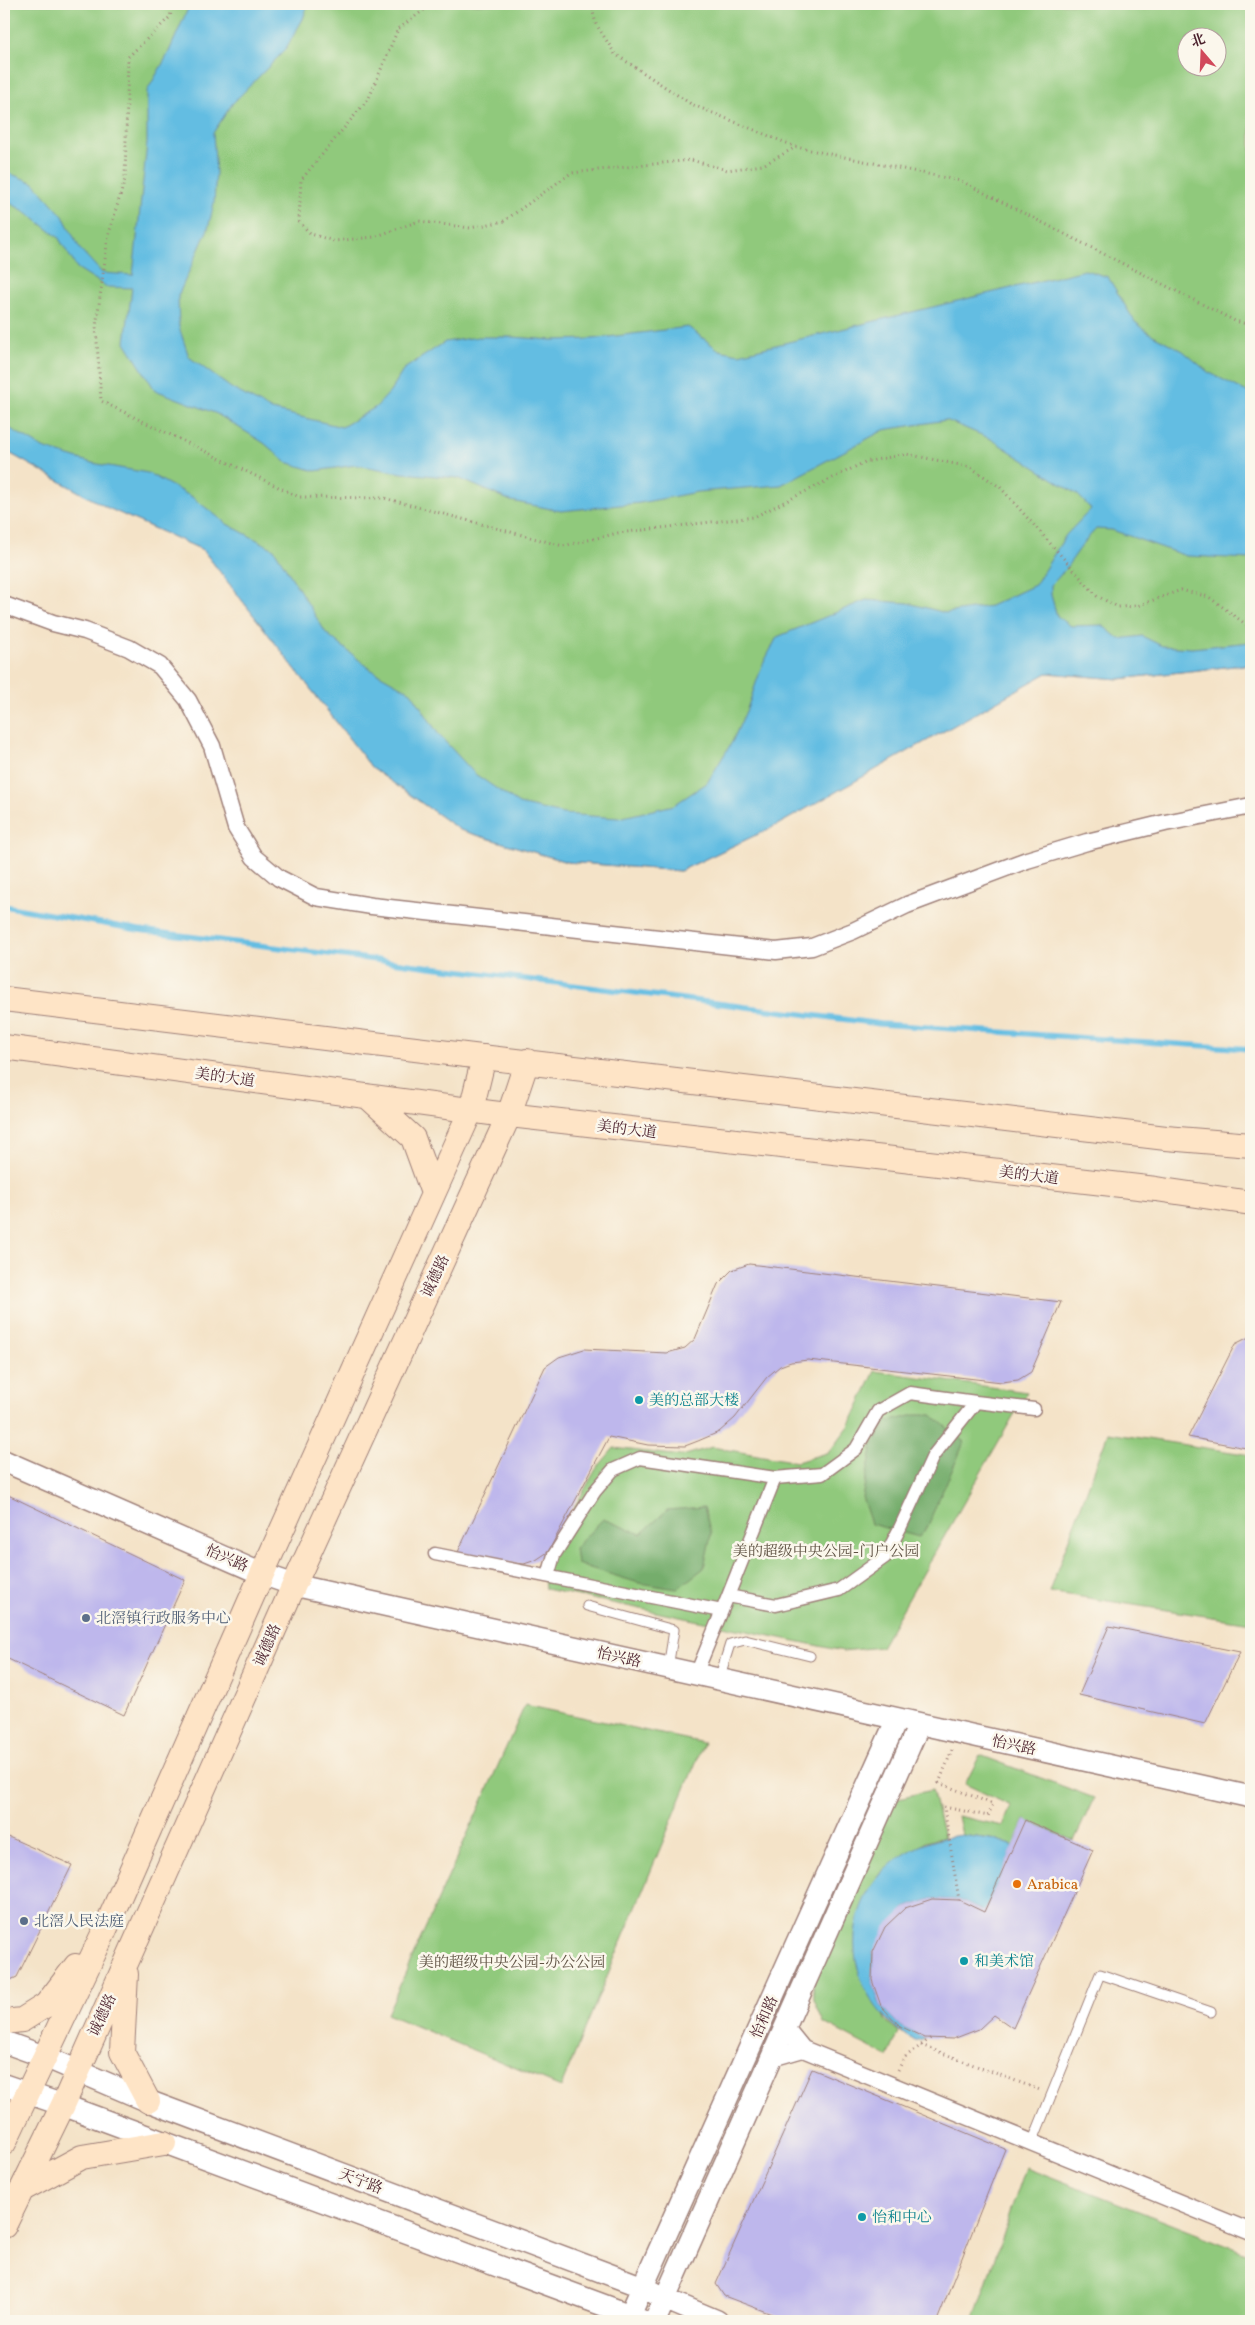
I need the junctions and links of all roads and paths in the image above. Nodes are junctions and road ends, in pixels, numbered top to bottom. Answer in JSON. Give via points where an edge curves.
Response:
{"nodes":[{"id":1,"x":173,"y":4,"type":"edge"},
{"id":2,"x":432,"y":4,"type":"edge"},
{"id":3,"x":590,"y":4,"type":"edge"},
{"id":4,"x":796,"y":147,"type":"junction"},
{"id":5,"x":1251,"y":325,"type":"edge"},
{"id":6,"x":5,"y":609,"type":"edge"},
{"id":7,"x":1251,"y":628,"type":"edge"},
{"id":8,"x":1251,"y":806,"type":"edge"},
{"id":9,"x":4,"y":999,"type":"edge"},
{"id":10,"x":4,"y":1047,"type":"edge"},
{"id":11,"x":484,"y":1057,"type":"junction"},
{"id":12,"x":527,"y":1062,"type":"junction"},
{"id":13,"x":367,"y":1096,"type":"junction"},
{"id":14,"x":471,"y":1110,"type":"junction"},
{"id":15,"x":509,"y":1115,"type":"junction"},
{"id":16,"x":1251,"y":1145,"type":"edge"},
{"id":17,"x":434,"y":1193,"type":"junction"},
{"id":18,"x":1251,"y":1202,"type":"edge"},
{"id":19,"x":976,"y":1402,"type":"junction"},
{"id":20,"x":1034,"y":1409,"type":"dead end"},
{"id":21,"x":4,"y":1461,"type":"edge"},
{"id":22,"x":775,"y":1478,"type":"junction"},
{"id":23,"x":435,"y":1554,"type":"dead end"},
{"id":24,"x":262,"y":1574,"type":"junction"},
{"id":25,"x":548,"y":1576,"type":"junction"},
{"id":26,"x":294,"y":1585,"type":"junction"},
{"id":27,"x":728,"y":1596,"type":"junction"},
{"id":28,"x":587,"y":1606,"type":"dead end"},
{"id":29,"x":722,"y":1611,"type":"junction"},
{"id":30,"x":810,"y":1656,"type":"dead end"},
{"id":31,"x":668,"y":1668,"type":"junction"},
{"id":32,"x":696,"y":1674,"type":"junction"},
{"id":33,"x":719,"y":1679,"type":"junction"},
{"id":34,"x":897,"y":1719,"type":"junction"},
{"id":35,"x":919,"y":1725,"type":"junction"},
{"id":36,"x":958,"y":1733,"type":"junction"},
{"id":37,"x":1251,"y":1797,"type":"edge"},
{"id":38,"x":959,"y":1900,"type":"dead end"},
{"id":39,"x":104,"y":1932,"type":"junction"},
{"id":40,"x":127,"y":1962,"type":"junction"},
{"id":41,"x":1211,"y":2012,"type":"dead end"},
{"id":42,"x":4,"y":2022,"type":"edge"},
{"id":43,"x":786,"y":2028,"type":"junction"},
{"id":44,"x":931,"y":2038,"type":"dead end"},
{"id":45,"x":4,"y":2042,"type":"edge"},
{"id":46,"x":921,"y":2045,"type":"junction"},
{"id":47,"x":803,"y":2050,"type":"junction"},
{"id":48,"x":43,"y":2056,"type":"junction"},
{"id":49,"x":772,"y":2058,"type":"junction"},
{"id":50,"x":77,"y":2070,"type":"junction"},
{"id":51,"x":4,"y":2085,"type":"edge"},
{"id":52,"x":890,"y":2085,"type":"junction"},
{"id":53,"x":28,"y":2093,"type":"junction"},
{"id":54,"x":1052,"y":2094,"type":"junction"},
{"id":55,"x":148,"y":2100,"type":"junction"},
{"id":56,"x":63,"y":2104,"type":"junction"},
{"id":57,"x":4,"y":2143,"type":"edge"},
{"id":58,"x":164,"y":2143,"type":"junction"},
{"id":59,"x":1032,"y":2143,"type":"junction"},
{"id":60,"x":22,"y":2190,"type":"junction"},
{"id":61,"x":4,"y":2226,"type":"edge"},
{"id":62,"x":1251,"y":2232,"type":"edge"},
{"id":63,"x":643,"y":2287,"type":"junction"},
{"id":64,"x":665,"y":2299,"type":"junction"},
{"id":65,"x":636,"y":2318,"type":"edge"},
{"id":66,"x":655,"y":2321,"type":"edge"},
{"id":67,"x":717,"y":2321,"type":"edge"}],
"edges":[{"from":1,"to":7,"type":"path","via":[[170,17],[128,57],[125,179],[108,237],[96,327],[101,401],[299,497],[384,498],[563,546],[618,533],[754,517],[865,462],[906,454],[970,467],[1000,487],[1097,596],[1118,607],[1137,606],[1181,590],[1209,597]]},
{"from":2,"to":4,"type":"path","via":[[398,30],[369,98],[301,180],[299,222],[311,234],[334,241],[374,237],[419,221],[470,228],[504,221],[571,173],[691,160],[726,170],[763,165]]},
{"from":3,"to":4,"type":"path","via":[[596,24],[615,54],[691,104]]},
{"from":4,"to":5,"type":"path","via":[[961,181],[1236,321]]},
{"from":6,"to":8,"type":"street","via":[[85,631],[129,648],[160,666],[188,700],[212,746],[236,828],[254,857],[278,878],[316,897],[372,906],[733,947],[785,950],[812,947],[907,905],[1053,852],[1166,823]]},
{"from":9,"to":11,"type":"main road"},
{"from":10,"to":13,"type":"main road","name":"美的大道"},
{"from":11,"to":12,"type":"main road"},
{"from":11,"to":14,"type":"main road"},
{"from":12,"to":15,"type":"main road","name":"诚德路"},
{"from":12,"to":16,"type":"main road","via":[[1166,1138]]},
{"from":13,"to":14,"type":"main road","name":"美的大道"},
{"from":13,"to":17,"type":"main road","via":[[413,1138]]},
{"from":14,"to":15,"type":"main road","name":"美的大道"},
{"from":14,"to":17,"type":"main road"},
{"from":15,"to":18,"type":"main road","name":"美的大道"},
{"from":15,"to":26,"type":"main road","name":"诚德路"},
{"from":17,"to":24,"type":"main road"},
{"from":19,"to":20,"type":"street"},
{"from":19,"to":22,"type":"street","via":[[910,1393],[878,1411],[856,1448],[822,1474]]},
{"from":19,"to":27,"type":"street","via":[[933,1456],[885,1557],[840,1590],[776,1605]]},
{"from":21,"to":24,"type":"street","name":"怡兴路"},
{"from":22,"to":25,"type":"street","via":[[640,1458],[613,1470],[595,1491],[554,1555]]},
{"from":22,"to":27,"type":"street"},
{"from":23,"to":25,"type":"street"},
{"from":24,"to":26,"type":"street","name":"怡兴路"},
{"from":24,"to":39,"type":"main road"},
{"from":25,"to":29,"type":"street"},
{"from":26,"to":31,"type":"street","name":"怡兴路"},
{"from":26,"to":40,"type":"main road","name":"诚德路"},
{"from":27,"to":29,"type":"street"},
{"from":28,"to":31,"type":"lane","via":[[674,1630]]},
{"from":29,"to":32,"type":"street"},
{"from":30,"to":33,"type":"lane","via":[[744,1640],[730,1644]]},
{"from":31,"to":32,"type":"street","name":"怡兴路"},
{"from":32,"to":33,"type":"street","name":"怡兴路"},
{"from":33,"to":34,"type":"street","name":"怡兴路"},
{"from":34,"to":35,"type":"street","name":"怡兴路"},
{"from":34,"to":63,"type":"street","name":"怡和路"},
{"from":35,"to":36,"type":"street","name":"怡兴路"},
{"from":35,"to":43,"type":"street","name":"怡和路"},
{"from":36,"to":37,"type":"street","name":"怡兴路"},
{"from":36,"to":38,"type":"path","via":[[940,1783],[993,1804],[988,1816],[944,1807]]},
{"from":39,"to":42,"type":"main road","via":[[46,2005],[22,2020]]},
{"from":39,"to":48,"type":"main road"},
{"from":40,"to":50,"type":"main road","name":"诚德路"},
{"from":40,"to":55,"type":"main road","via":[[122,2052]]},
{"from":41,"to":54,"type":"lane","via":[[1100,1974]]},
{"from":43,"to":47,"type":"street"},
{"from":43,"to":49,"type":"street","name":"怡和路"},
{"from":44,"to":46,"type":"path"},
{"from":45,"to":48,"type":"street","name":"天宁路"},
{"from":46,"to":52,"type":"path","via":[[905,2057]]},
{"from":46,"to":54,"type":"path"},
{"from":47,"to":49,"type":"street"},
{"from":47,"to":52,"type":"street"},
{"from":48,"to":50,"type":"street","name":"天宁路"},
{"from":48,"to":53,"type":"main road"},
{"from":49,"to":64,"type":"street","name":"怡和路"},
{"from":50,"to":55,"type":"street","name":"天宁路"},
{"from":50,"to":56,"type":"main road","name":"诚德路"},
{"from":51,"to":53,"type":"street"},
{"from":52,"to":59,"type":"street"},
{"from":53,"to":56,"type":"street"},
{"from":53,"to":57,"type":"main road"},
{"from":54,"to":59,"type":"lane"},
{"from":55,"to":63,"type":"street","name":"天宁路"},
{"from":56,"to":58,"type":"street"},
{"from":56,"to":60,"type":"main road","name":"诚德路"},
{"from":58,"to":60,"type":"main road","via":[[82,2157]]},
{"from":58,"to":65,"type":"street"},
{"from":59,"to":62,"type":"street"},
{"from":60,"to":61,"type":"main road","name":"诚德路"},
{"from":63,"to":64,"type":"street","name":"天宁路"},
{"from":63,"to":65,"type":"street","name":"怡和路"},
{"from":64,"to":66,"type":"street","name":"怡和路"},
{"from":64,"to":67,"type":"street","name":"天宁路"}]}
